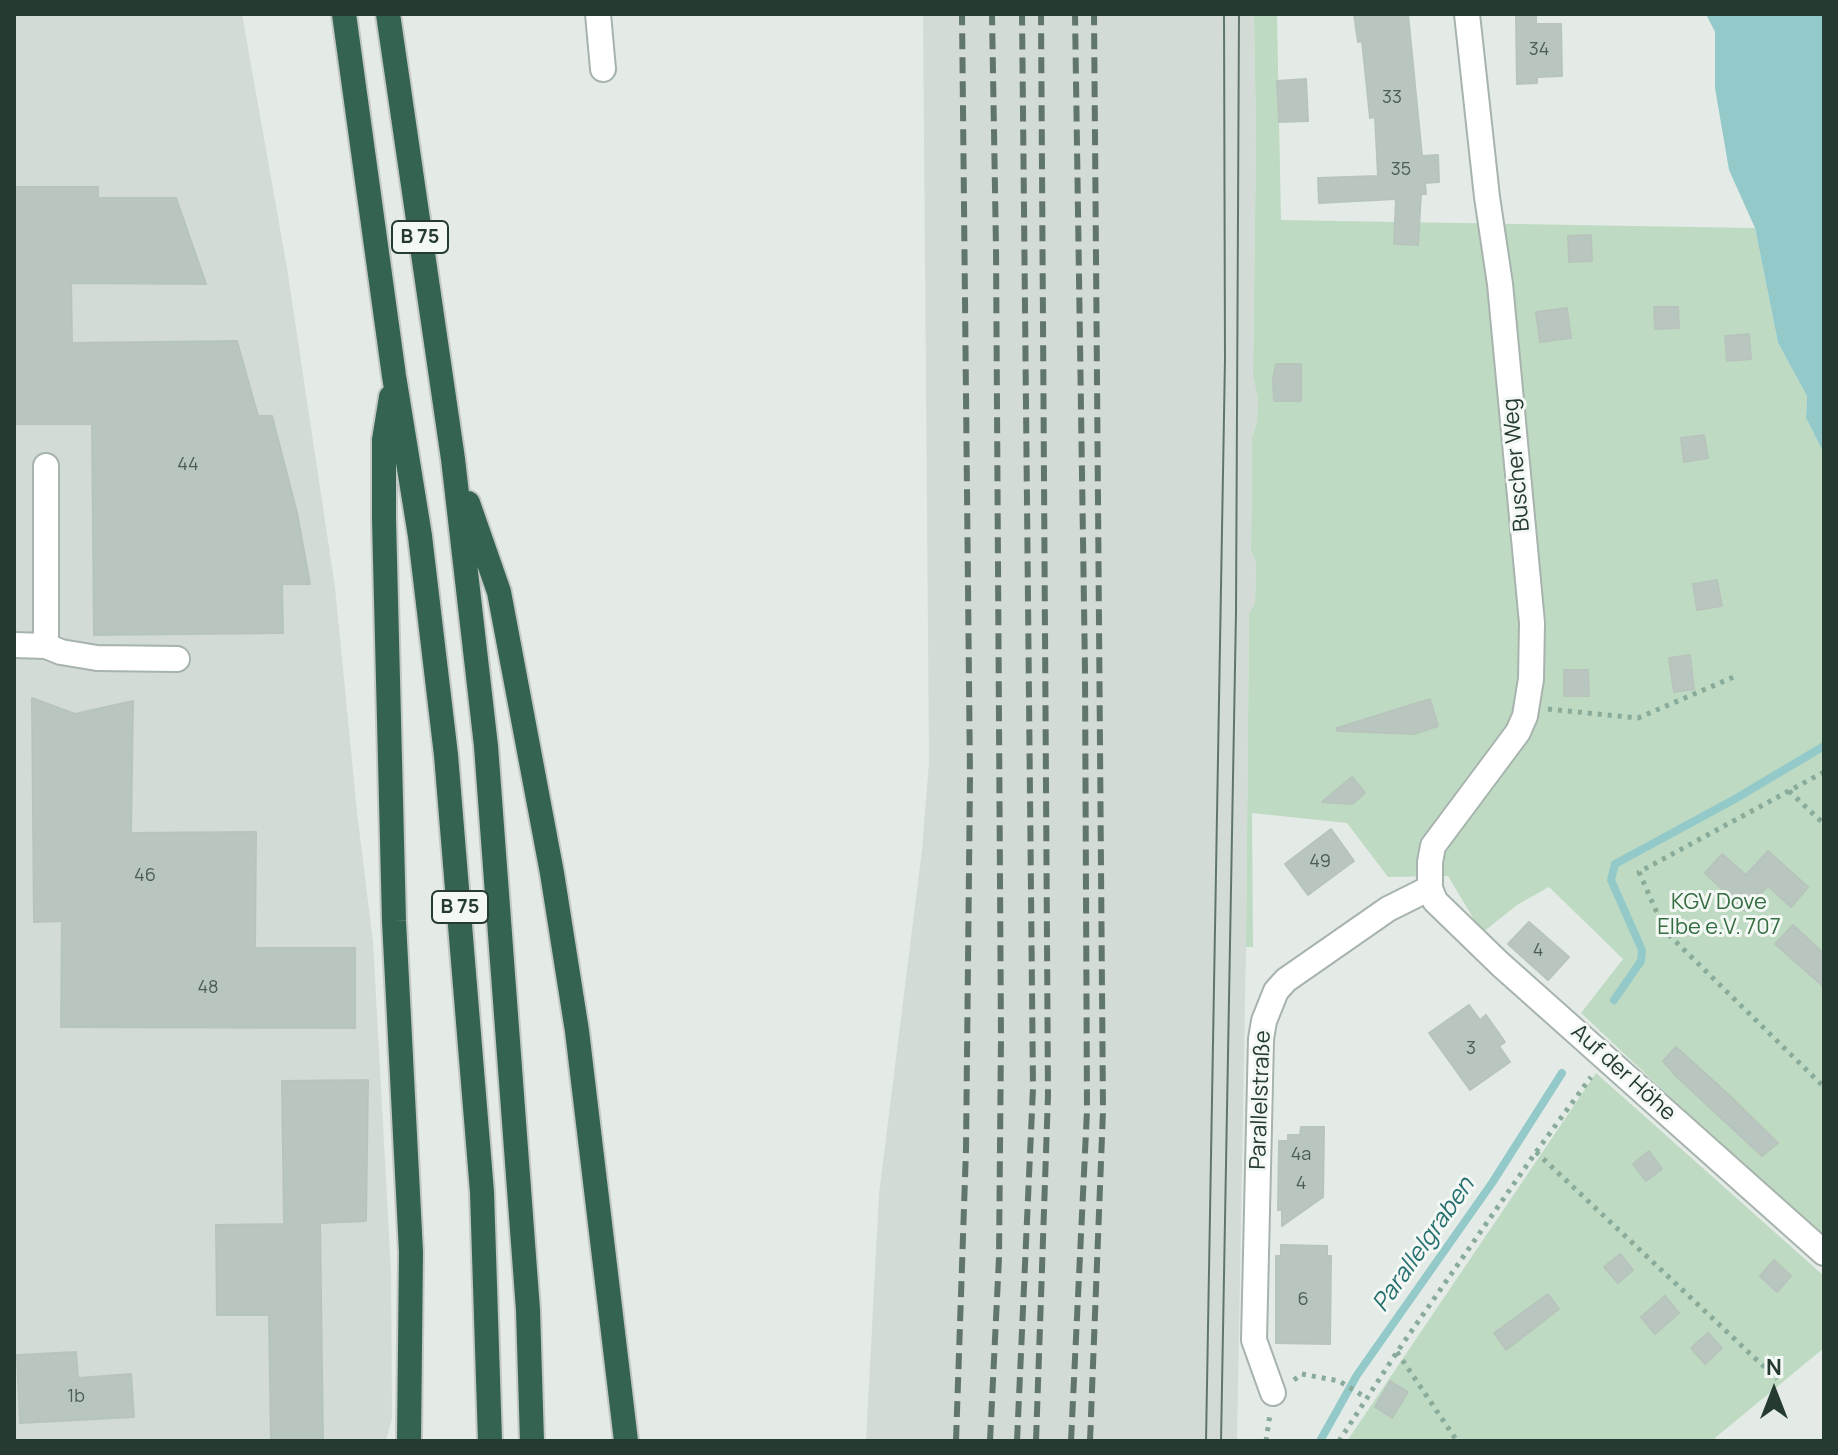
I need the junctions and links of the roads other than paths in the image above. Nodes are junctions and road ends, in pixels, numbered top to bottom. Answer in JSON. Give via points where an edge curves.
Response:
{"nodes":[{"id":1,"x":344,"y":14,"type":"edge"},
{"id":2,"x":388,"y":14,"type":"edge"},
{"id":3,"x":598,"y":14,"type":"edge"},
{"id":4,"x":1467,"y":14,"type":"edge"},
{"id":5,"x":603,"y":69,"type":"dead end"},
{"id":6,"x":394,"y":376,"type":"junction"},
{"id":7,"x":453,"y":459,"type":"junction"},
{"id":8,"x":46,"y":466,"type":"dead end"},
{"id":9,"x":14,"y":645,"type":"edge"},
{"id":10,"x":46,"y":646,"type":"junction"},
{"id":11,"x":177,"y":659,"type":"dead end"},
{"id":12,"x":1430,"y":888,"type":"junction"},
{"id":13,"x":1824,"y":1253,"type":"edge"},
{"id":14,"x":1273,"y":1393,"type":"road end"},
{"id":15,"x":409,"y":1441,"type":"edge"},
{"id":16,"x":490,"y":1441,"type":"edge"},
{"id":17,"x":532,"y":1441,"type":"edge"},
{"id":18,"x":626,"y":1441,"type":"edge"}],
"edges":[{"from":1,"to":6,"type":"highway","number":"B 75"},
{"from":2,"to":7,"type":"highway","number":"B 75"},
{"from":3,"to":5,"type":"street"},
{"from":4,"to":12,"type":"street","name":"Buscher Weg","via":[[1500,284],[1532,623],[1531,679],[1518,732],[1433,846]]},
{"from":6,"to":15,"type":"highway","number":"B 75","via":[[384,440],[384,519],[394,921],[411,1237]]},
{"from":6,"to":16,"type":"highway","number":"B 75","via":[[446,755],[482,1192]]},
{"from":7,"to":17,"type":"highway","number":"B 75","via":[[486,746],[527,1294]]},
{"from":7,"to":18,"type":"highway","via":[[499,592],[552,873],[577,1031]]},
{"from":8,"to":10,"type":"street"},
{"from":9,"to":10,"type":"street"},
{"from":10,"to":11,"type":"street","via":[[87,658]]},
{"from":12,"to":13,"type":"street","name":"Auf der Höhe","via":[[1435,901],[1500,964]]},
{"from":12,"to":14,"type":"street","name":"Parallelstraße","via":[[1388,909],[1286,980],[1264,1021],[1254,1340]]}]}
